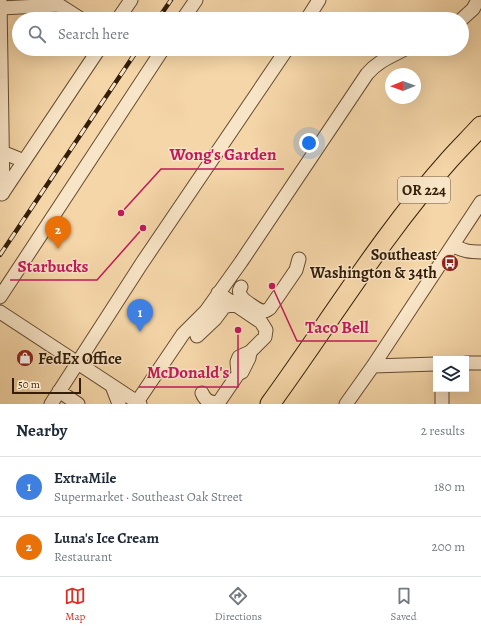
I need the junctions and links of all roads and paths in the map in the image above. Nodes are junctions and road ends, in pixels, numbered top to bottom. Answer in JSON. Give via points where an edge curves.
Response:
{"nodes":[{"id":1,"x":131,"y":0,"type":"edge"},
{"id":2,"x":196,"y":0,"type":"edge"},
{"id":3,"x":319,"y":0,"type":"edge"},
{"id":4,"x":478,"y":0,"type":"edge"},
{"id":5,"x":1,"y":4,"type":"edge"},
{"id":6,"x":70,"y":12,"type":"edge"},
{"id":7,"x":123,"y":12,"type":"edge"},
{"id":8,"x":188,"y":12,"type":"edge"},
{"id":9,"x":311,"y":12,"type":"edge"},
{"id":10,"x":469,"y":13,"type":"edge"},
{"id":11,"x":93,"y":56,"type":"edge"},
{"id":12,"x":158,"y":56,"type":"edge"},
{"id":13,"x":282,"y":56,"type":"edge"},
{"id":14,"x":392,"y":56,"type":"edge"},
{"id":15,"x":481,"y":126,"type":"edge"},
{"id":16,"x":2,"y":152,"type":"junction"},
{"id":17,"x":24,"y":161,"type":"junction"},
{"id":18,"x":1,"y":195,"type":"edge"},
{"id":19,"x":481,"y":202,"type":"edge"},
{"id":20,"x":453,"y":245,"type":"junction"},
{"id":21,"x":481,"y":252,"type":"edge"},
{"id":22,"x":299,"y":259,"type":"dead end"},
{"id":23,"x":241,"y":287,"type":"dead end"},
{"id":24,"x":218,"y":293,"type":"junction"},
{"id":25,"x":0,"y":297,"type":"edge"},
{"id":26,"x":234,"y":304,"type":"junction"},
{"id":27,"x":0,"y":312,"type":"edge"},
{"id":28,"x":197,"y":336,"type":"dead end"},
{"id":29,"x":78,"y":362,"type":"junction"},
{"id":30,"x":481,"y":362,"type":"edge"},
{"id":31,"x":469,"y":363,"type":"edge"},
{"id":32,"x":433,"y":364,"type":"edge"},
{"id":33,"x":373,"y":366,"type":"junction"},
{"id":34,"x":112,"y":386,"type":"junction"},
{"id":35,"x":442,"y":392,"type":"edge"},
{"id":36,"x":202,"y":393,"type":"dead end"},
{"id":37,"x":54,"y":400,"type":"edge"},
{"id":38,"x":138,"y":403,"type":"edge"},
{"id":39,"x":78,"y":404,"type":"edge"},
{"id":40,"x":119,"y":404,"type":"edge"},
{"id":41,"x":270,"y":404,"type":"edge"},
{"id":42,"x":346,"y":404,"type":"edge"},
{"id":43,"x":442,"y":404,"type":"edge"}],
"edges":[{"from":1,"to":7,"type":"street"},
{"from":2,"to":8,"type":"street"},
{"from":3,"to":9,"type":"street"},
{"from":4,"to":10,"type":"street"},
{"from":5,"to":6,"type":"street","via":[[59,5]]},
{"from":5,"to":16,"type":"street"},
{"from":11,"to":17,"type":"street"},
{"from":12,"to":25,"type":"street"},
{"from":13,"to":29,"type":"street"},
{"from":14,"to":24,"type":"street","via":[[374,65],[366,74]]},
{"from":15,"to":41,"type":"highway","number":"OR 224","via":[[411,207]]},
{"from":16,"to":17,"type":"street"},
{"from":16,"to":18,"type":"street"},
{"from":17,"to":18,"type":"street"},
{"from":19,"to":20,"type":"street"},
{"from":20,"to":21,"type":"street","via":[[461,250]]},
{"from":20,"to":33,"type":"street"},
{"from":22,"to":23,"type":"street","via":[[296,270],[267,310],[260,310],[242,298],[239,291]]},
{"from":24,"to":26,"type":"street"},
{"from":24,"to":38,"type":"street","via":[[206,311],[183,334]]},
{"from":26,"to":28,"type":"street","via":[[224,307]]},
{"from":26,"to":36,"type":"street","via":[[261,322],[266,330],[265,337],[250,352],[242,372],[218,402],[208,402]]},
{"from":27,"to":29,"type":"street"},
{"from":29,"to":34,"type":"street"},
{"from":29,"to":37,"type":"street"},
{"from":30,"to":31,"type":"street"},
{"from":32,"to":33,"type":"street"},
{"from":33,"to":42,"type":"street"},
{"from":34,"to":38,"type":"street"},
{"from":34,"to":40,"type":"street"},
{"from":35,"to":43,"type":"street"},
{"from":37,"to":39,"type":"street"}]}
